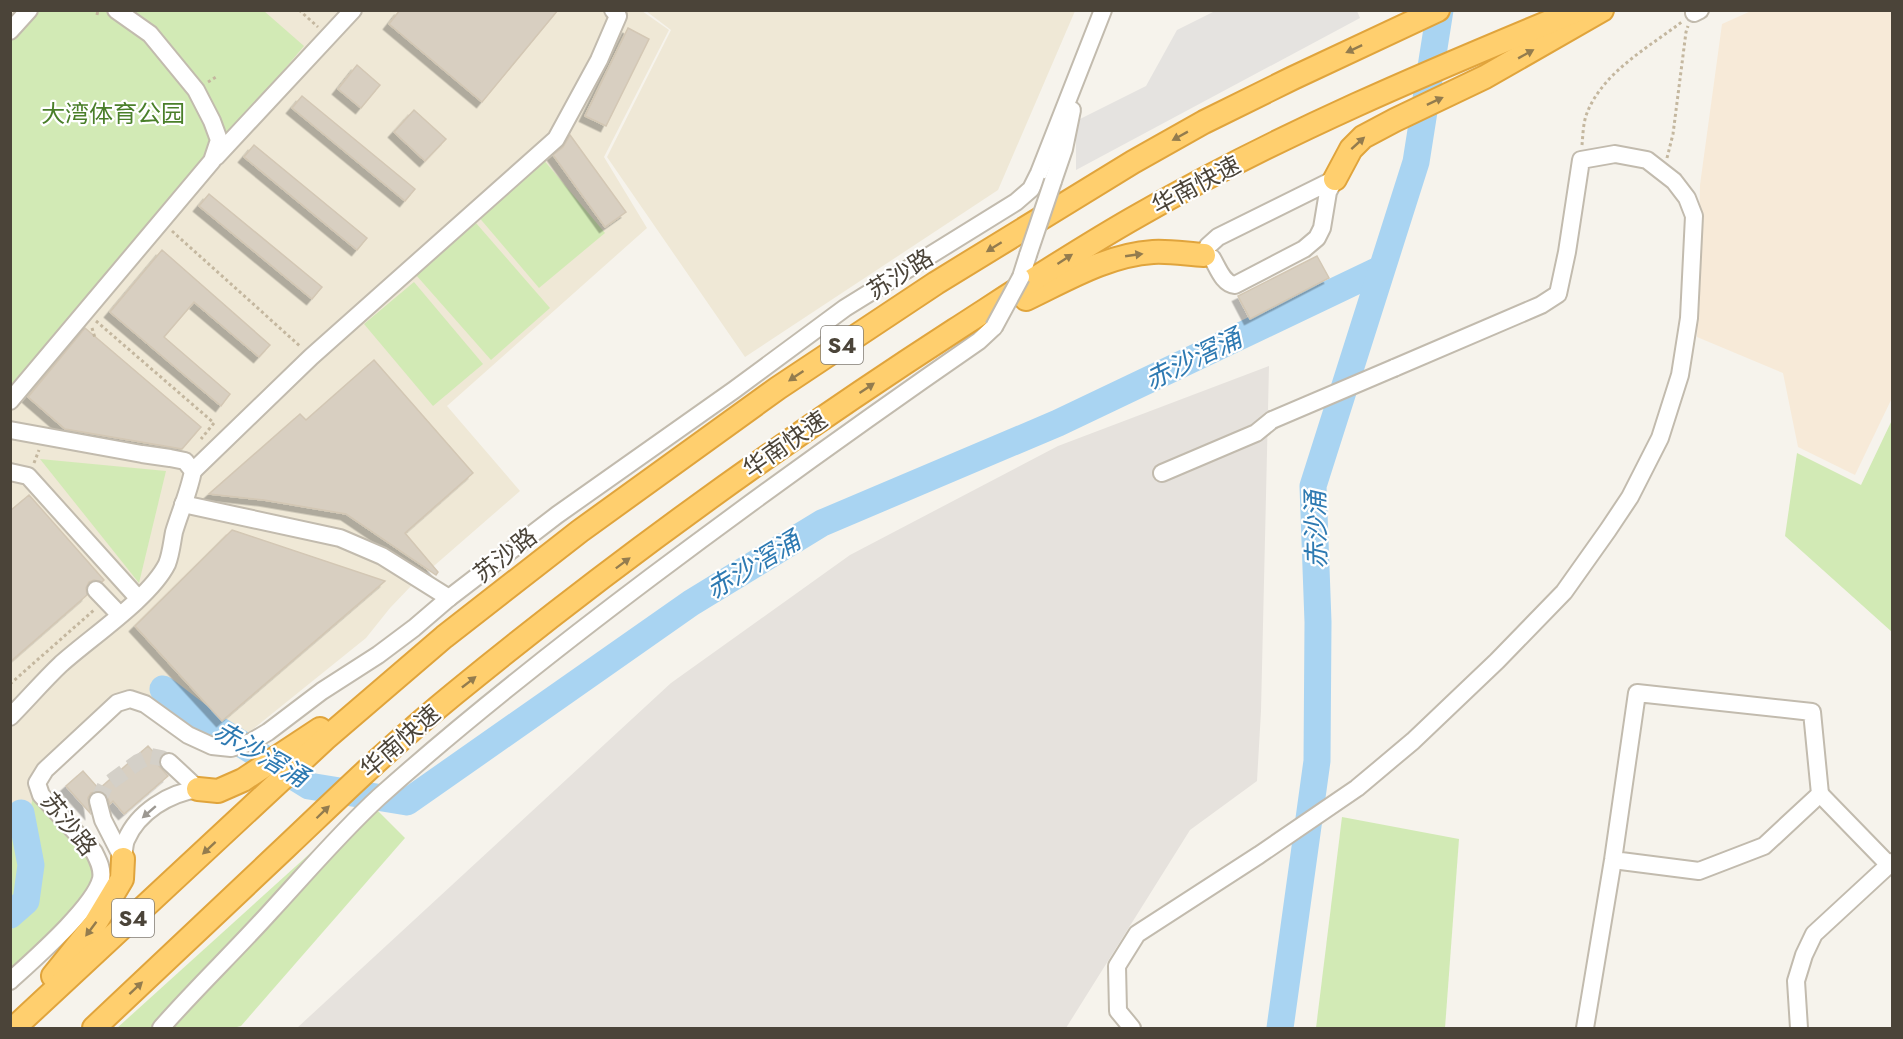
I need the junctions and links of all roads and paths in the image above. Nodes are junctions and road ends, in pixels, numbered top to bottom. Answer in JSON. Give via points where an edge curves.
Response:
{"nodes":[{"id":1,"x":29,"y":10,"type":"edge"},
{"id":2,"x":116,"y":10,"type":"edge"},
{"id":3,"x":299,"y":10,"type":"edge"},
{"id":4,"x":353,"y":10,"type":"edge"},
{"id":5,"x":613,"y":10,"type":"edge"},
{"id":6,"x":1103,"y":10,"type":"edge"},
{"id":7,"x":1438,"y":10,"type":"edge"},
{"id":8,"x":1578,"y":10,"type":"edge"},
{"id":9,"x":1602,"y":10,"type":"edge"},
{"id":10,"x":1697,"y":12,"type":"edge"},
{"id":11,"x":10,"y":31,"type":"edge"},
{"id":12,"x":329,"y":36,"type":"junction"},
{"id":13,"x":1080,"y":68,"type":"junction"},
{"id":14,"x":1581,"y":160,"type":"junction"},
{"id":15,"x":212,"y":161,"type":"junction"},
{"id":16,"x":1335,"y":179,"type":"junction"},
{"id":17,"x":1674,"y":181,"type":"junction"},
{"id":18,"x":161,"y":222,"type":"junction"},
{"id":19,"x":1204,"y":255,"type":"junction"},
{"id":20,"x":86,"y":312,"type":"junction"},
{"id":21,"x":928,"y":348,"type":"junction"},
{"id":22,"x":311,"y":357,"type":"junction"},
{"id":23,"x":10,"y":401,"type":"edge"},
{"id":24,"x":10,"y":430,"type":"edge"},
{"id":25,"x":189,"y":466,"type":"junction"},
{"id":26,"x":10,"y":472,"type":"edge"},
{"id":27,"x":1162,"y":473,"type":"dead end"},
{"id":28,"x":183,"y":504,"type":"junction"},
{"id":29,"x":101,"y":595,"type":"joint"},
{"id":30,"x":138,"y":598,"type":"junction"},
{"id":31,"x":449,"y":598,"type":"junction"},
{"id":32,"x":119,"y":614,"type":"junction"},
{"id":33,"x":10,"y":684,"type":"edge"},
{"id":34,"x":10,"y":717,"type":"edge"},
{"id":35,"x":320,"y":736,"type":"junction"},
{"id":36,"x":169,"y":762,"type":"tunnel mouth"},
{"id":37,"x":208,"y":790,"type":"junction"},
{"id":38,"x":1821,"y":794,"type":"junction"},
{"id":39,"x":98,"y":801,"type":"dead end"},
{"id":40,"x":123,"y":859,"type":"junction"},
{"id":41,"x":1613,"y":860,"type":"junction"},
{"id":42,"x":1891,"y":864,"type":"edge"},
{"id":43,"x":10,"y":981,"type":"edge"},
{"id":44,"x":13,"y":1029,"type":"edge"},
{"id":45,"x":94,"y":1029,"type":"edge"},
{"id":46,"x":161,"y":1029,"type":"edge"},
{"id":47,"x":1132,"y":1029,"type":"edge"},
{"id":48,"x":1585,"y":1029,"type":"edge"},
{"id":49,"x":1799,"y":1029,"type":"edge"}],
"edges":[{"from":1,"to":11,"type":"street"},
{"from":2,"to":15,"type":"street","via":[[150,34],[196,90],[219,140]]},
{"from":3,"to":12,"type":"path"},
{"from":4,"to":12,"type":"street"},
{"from":5,"to":22,"type":"street","via":[[618,16],[599,60],[556,139]]},
{"from":6,"to":13,"type":"street","name":"苏沙路"},
{"from":7,"to":35,"type":"highway","name":"华南快速","number":"S4","one_way":true,"via":[[1204,122],[936,283],[778,388],[580,531]]},
{"from":21,"to":8,"type":"highway","name":"华南快速","number":"S4","one_way":true,"via":[[1140,214],[1289,136]]},
{"from":16,"to":9,"type":"highway","one_way":true,"via":[[1356,143]]},
{"from":10,"to":14,"type":"path","via":[[1625,64],[1598,91],[1586,115]]},
{"from":10,"to":17,"type":"path","via":[[1686,32],[1667,159]]},
{"from":12,"to":15,"type":"street"},
{"from":13,"to":31,"type":"street","name":"苏沙路","via":[[1039,173],[1031,189],[1016,202],[845,308],[557,515]]},
{"from":13,"to":46,"type":"street","bridge":true,"via":[[1064,149],[1021,277],[994,327],[565,642],[421,761],[320,856]]},
{"from":14,"to":17,"type":"street","via":[[1615,154],[1647,160]]},
{"from":14,"to":27,"type":"street","bridge":true,"via":[[1558,294],[1541,305],[1272,420],[1257,433]]},
{"from":15,"to":18,"type":"street"},
{"from":16,"to":19,"type":"street","via":[[1218,237]]},
{"from":16,"to":19,"type":"street","via":[[1328,192],[1322,228],[1304,249],[1236,285],[1225,280],[1212,258]]},
{"from":17,"to":47,"type":"street","via":[[1694,216],[1689,318],[1680,375],[1660,438],[1608,530],[1564,592],[1413,741],[1357,788],[1137,934],[1117,966],[1118,1011]]},
{"from":18,"to":20,"type":"street"},
{"from":18,"to":22,"type":"path"},
{"from":21,"to":19,"type":"highway","one_way":true,"via":[[1119,257],[1153,252]]},
{"from":20,"to":23,"type":"street"},
{"from":20,"to":25,"type":"path","via":[[214,423]]},
{"from":45,"to":21,"type":"highway","name":"华南快速","number":"S4","one_way":true,"via":[[361,775],[452,695],[603,577],[789,441]]},
{"from":22,"to":25,"type":"street"},
{"from":24,"to":25,"type":"street"},
{"from":25,"to":28,"type":"street","via":[[190,487]]},
{"from":26,"to":30,"type":"street","via":[[28,476]]},
{"from":28,"to":30,"type":"street","via":[[168,562]]},
{"from":28,"to":31,"type":"street","via":[[340,538],[382,556]]},
{"from":29,"to":32,"type":"street"},
{"from":29,"to":33,"type":"path"},
{"from":30,"to":32,"type":"street"},
{"from":31,"to":43,"type":"street","name":"苏沙路","via":[[378,655],[251,742],[231,748],[212,746],[188,735],[145,704],[130,699],[117,703],[45,770],[37,783],[41,795],[94,852],[102,876],[96,891],[59,936]]},
{"from":32,"to":34,"type":"street","via":[[61,664]]},
{"from":35,"to":37,"type":"highway","via":[[243,780]]},
{"from":35,"to":44,"type":"highway","name":"华南快速","number":"S4","one_way":true,"via":[[251,808]]},
{"from":36,"to":37,"type":"street"},
{"from":37,"to":40,"type":"street","one_way":true,"via":[[186,791],[161,801],[138,821],[126,840]]},
{"from":38,"to":41,"type":"street","via":[[1764,846],[1699,872]]},
{"from":38,"to":41,"type":"street","via":[[1812,712],[1637,693]]},
{"from":38,"to":42,"type":"street"},
{"from":39,"to":40,"type":"street"},
{"from":40,"to":44,"type":"highway","one_way":true,"via":[[122,879],[95,924]]},
{"from":41,"to":48,"type":"street"},
{"from":42,"to":49,"type":"street","via":[[1814,934],[1796,981]]}]}
